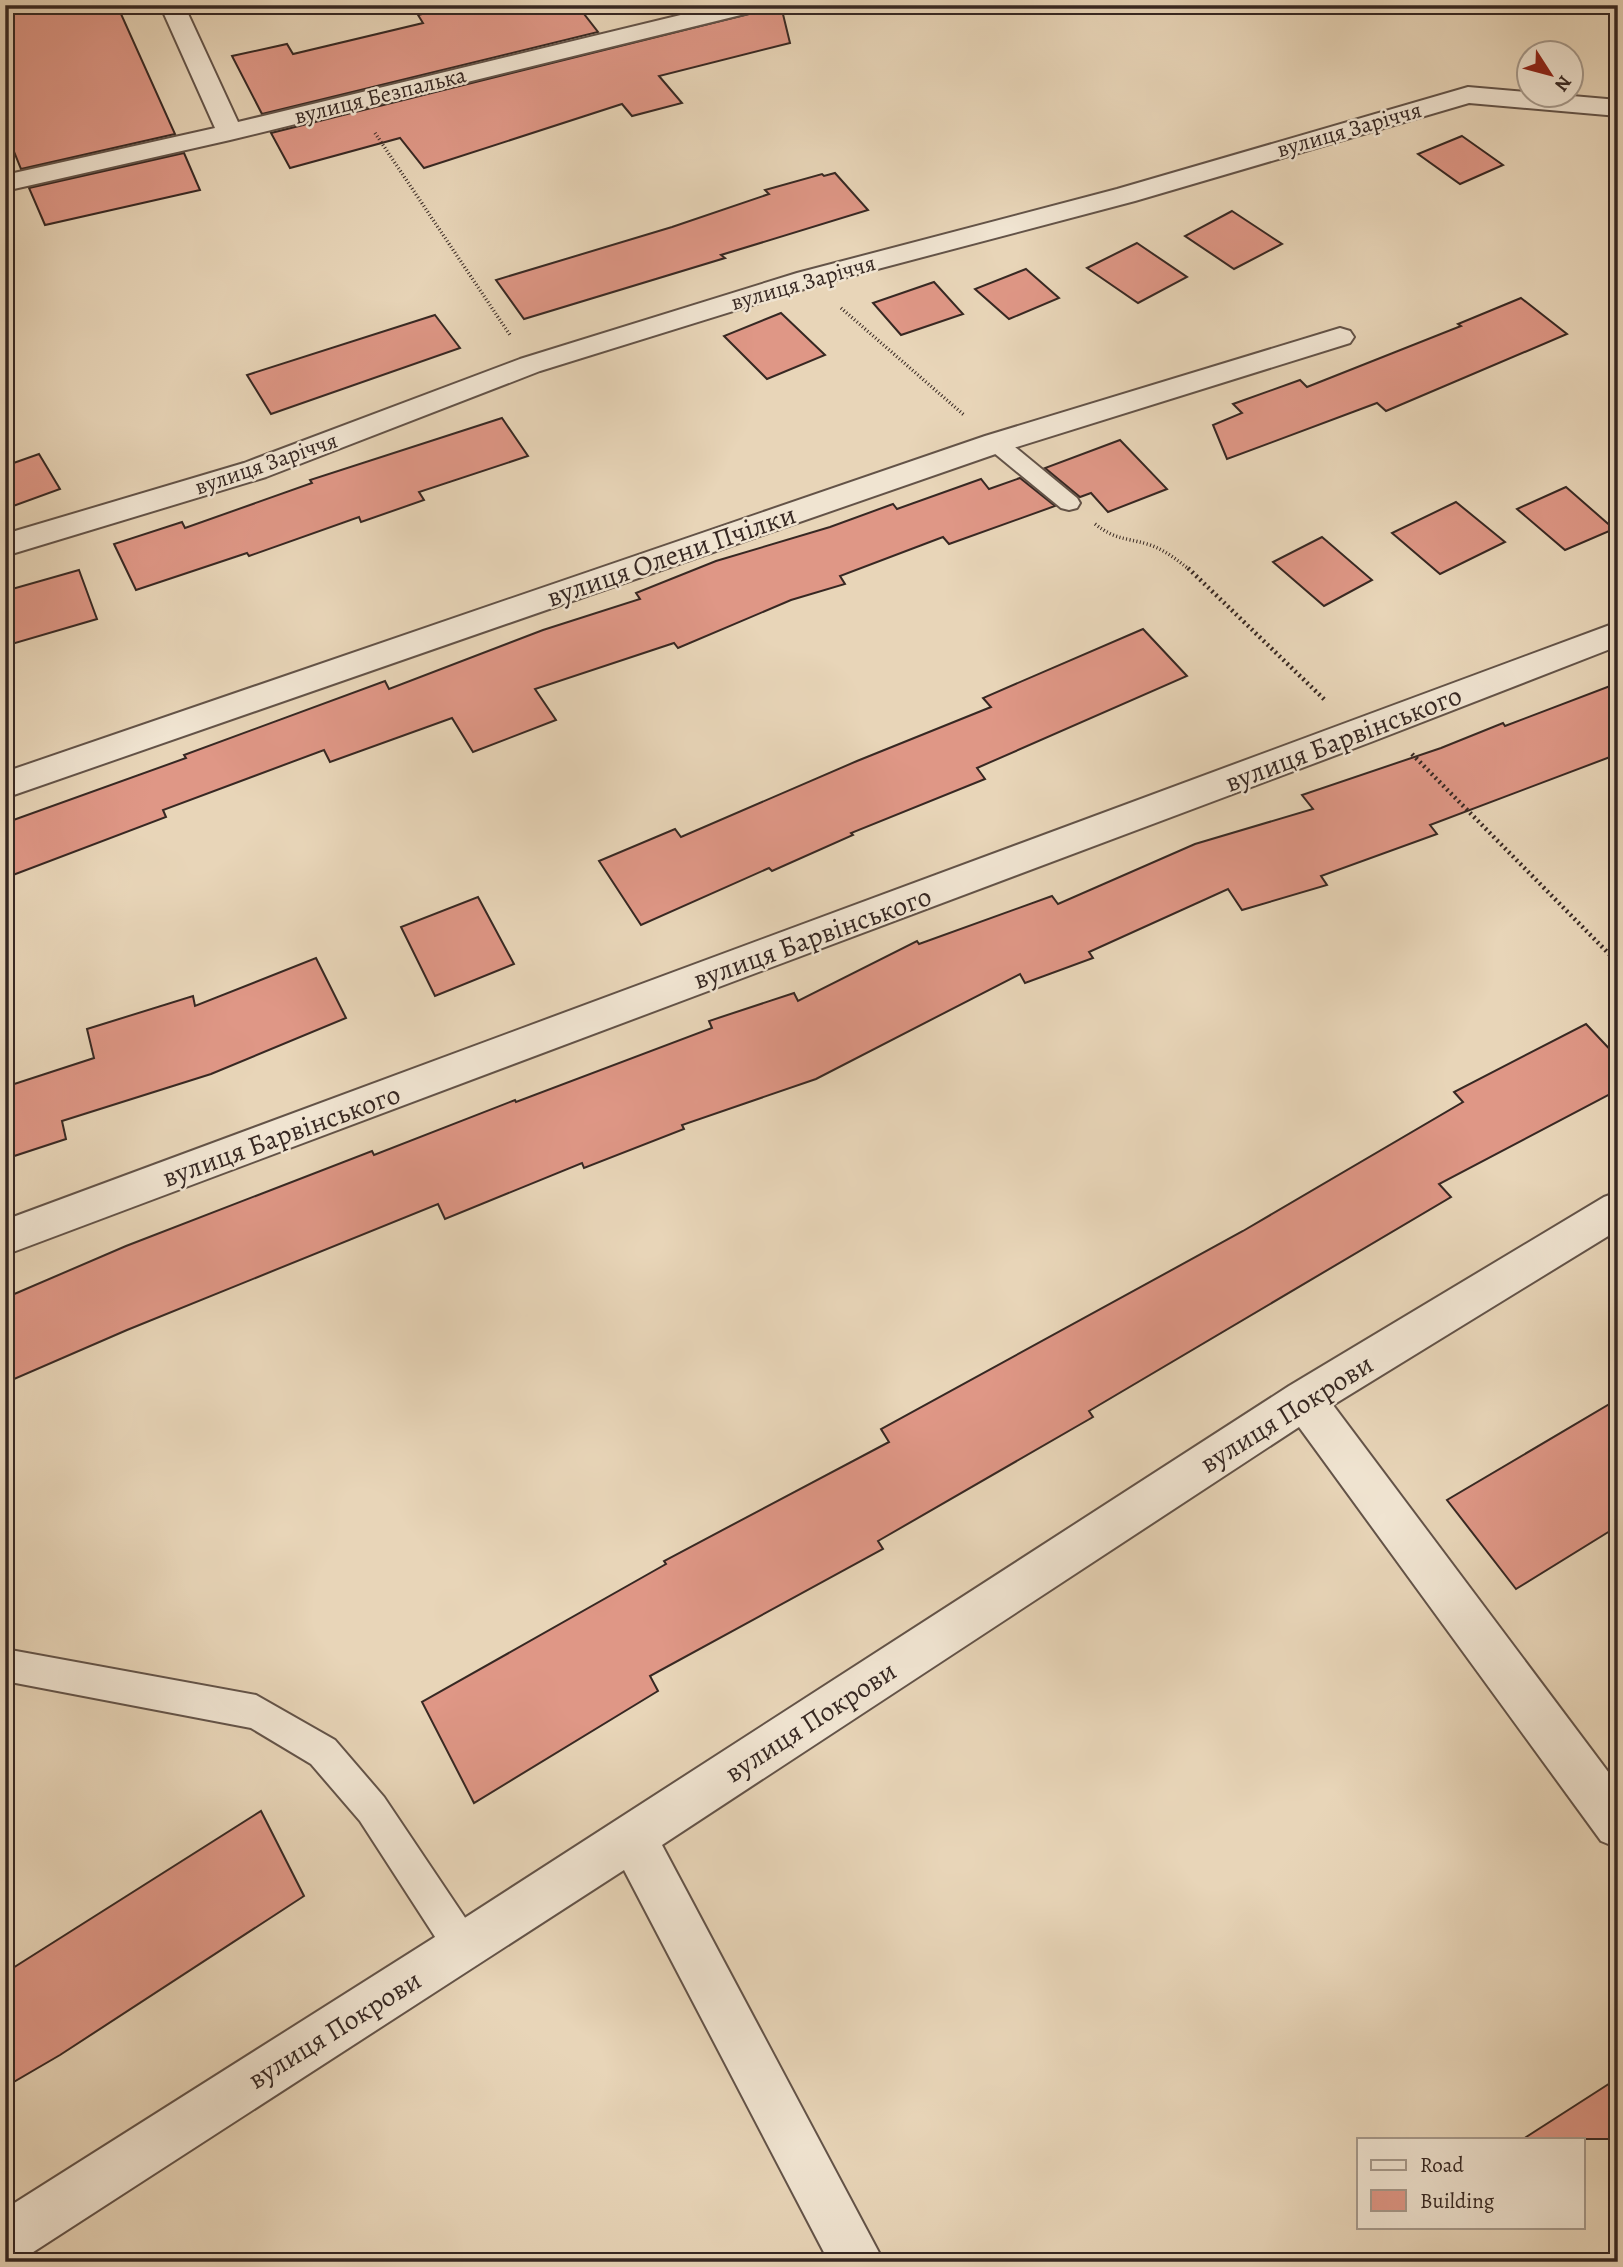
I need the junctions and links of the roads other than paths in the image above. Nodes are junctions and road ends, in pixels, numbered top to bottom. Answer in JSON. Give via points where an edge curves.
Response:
{"nodes":[{"id":1,"x":172,"y":5,"type":"edge"},
{"id":2,"x":753,"y":5,"type":"edge"},
{"id":3,"x":1618,"y":108,"type":"edge"},
{"id":4,"x":229,"y":132,"type":"junction"},
{"id":5,"x":5,"y":183,"type":"edge"},
{"id":6,"x":1340,"y":337,"type":"dead end"},
{"id":7,"x":996,"y":443,"type":"junction"},
{"id":8,"x":1069,"y":503,"type":"road end"},
{"id":9,"x":5,"y":544,"type":"edge"},
{"id":10,"x":1618,"y":633,"type":"edge"},
{"id":11,"x":5,"y":785,"type":"edge"},
{"id":12,"x":1618,"y":1209,"type":"edge"},
{"id":13,"x":5,"y":1238,"type":"edge"},
{"id":14,"x":1304,"y":1400,"type":"junction"},
{"id":15,"x":5,"y":1665,"type":"edge"},
{"id":16,"x":1618,"y":1824,"type":"edge"},
{"id":17,"x":632,"y":1837,"type":"junction"},
{"id":18,"x":463,"y":1947,"type":"junction"},
{"id":19,"x":5,"y":2239,"type":"edge"},
{"id":20,"x":858,"y":2262,"type":"edge"}],
"edges":[{"from":1,"to":4,"type":"street"},
{"from":2,"to":4,"type":"street","name":"вулиця Безпалька"},
{"from":3,"to":9,"type":"street","name":"вулиця Заріччя","via":[[1468,95],[1126,195],[807,279],[530,365],[255,470]]},
{"from":4,"to":5,"type":"street","name":"вулиця Безпалька"},
{"from":6,"to":7,"type":"street","name":"вулиця Олени Пчілки"},
{"from":7,"to":8,"type":"lane"},
{"from":7,"to":11,"type":"street","name":"вулиця Олени Пчілки"},
{"from":10,"to":13,"type":"street","name":"вулиця Барвінського"},
{"from":12,"to":14,"type":"street","name":"вулиця Покрови"},
{"from":14,"to":16,"type":"street"},
{"from":14,"to":17,"type":"street","name":"вулиця Покрови"},
{"from":15,"to":18,"type":"lane","via":[[256,1713],[323,1752],[372,1809]]},
{"from":17,"to":18,"type":"street","name":"вулиця Покрови"},
{"from":17,"to":20,"type":"street"},
{"from":18,"to":19,"type":"street","name":"вулиця Покрови"}]}
